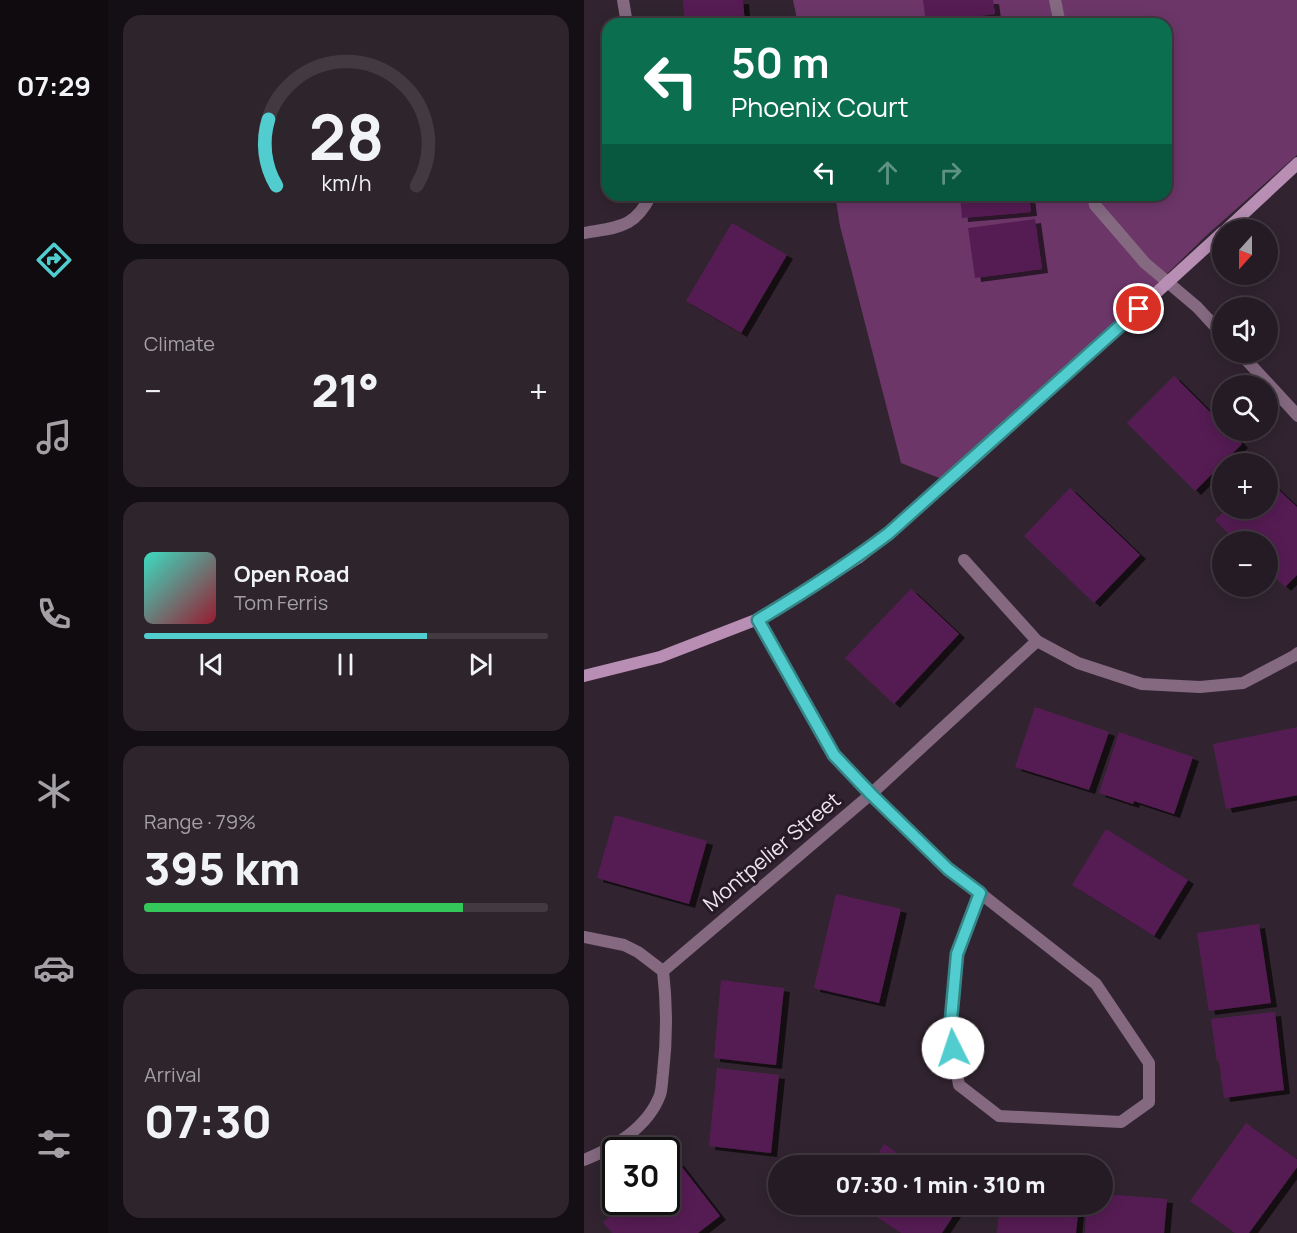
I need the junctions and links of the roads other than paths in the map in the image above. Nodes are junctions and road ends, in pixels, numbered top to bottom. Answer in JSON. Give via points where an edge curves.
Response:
{"nodes":[{"id":1,"x":623,"y":0,"type":"edge"},
{"id":2,"x":1055,"y":0,"type":"edge"},
{"id":3,"x":626,"y":18,"type":"edge"},
{"id":4,"x":1059,"y":18,"type":"edge"},
{"id":5,"x":1298,"y":163,"type":"edge"},
{"id":6,"x":648,"y":201,"type":"edge"},
{"id":7,"x":1094,"y":201,"type":"edge"},
{"id":8,"x":1237,"y":219,"type":"edge"},
{"id":9,"x":584,"y":233,"type":"edge"},
{"id":10,"x":1212,"y":242,"type":"edge"},
{"id":11,"x":1168,"y":283,"type":"junction"},
{"id":12,"x":1212,"y":322,"type":"edge"},
{"id":13,"x":1249,"y":363,"type":"edge"},
{"id":14,"x":1298,"y":416,"type":"edge"},
{"id":15,"x":964,"y":560,"type":"dead end"},
{"id":16,"x":758,"y":620,"type":"junction"},
{"id":17,"x":1037,"y":641,"type":"junction"},
{"id":18,"x":1298,"y":653,"type":"edge"},
{"id":19,"x":584,"y":676,"type":"edge"},
{"id":20,"x":871,"y":794,"type":"junction"},
{"id":21,"x":980,"y":893,"type":"junction"},
{"id":22,"x":584,"y":937,"type":"edge"},
{"id":23,"x":663,"y":971,"type":"junction"},
{"id":24,"x":584,"y":1160,"type":"edge"}],
"edges":[{"from":1,"to":3,"type":"street"},
{"from":2,"to":4,"type":"street"},
{"from":5,"to":8,"type":"street"},
{"from":6,"to":9,"type":"street","via":[[621,227]]},
{"from":7,"to":11,"type":"street","via":[[1145,263]]},
{"from":10,"to":11,"type":"street"},
{"from":11,"to":12,"type":"street"},
{"from":11,"to":16,"type":"street","via":[[889,533],[858,558]]},
{"from":13,"to":14,"type":"street"},
{"from":15,"to":17,"type":"street"},
{"from":16,"to":19,"type":"street","via":[[660,657]]},
{"from":16,"to":20,"type":"street","via":[[834,755]]},
{"from":17,"to":18,"type":"street","via":[[1078,663],[1142,684],[1200,687],[1243,683]]},
{"from":17,"to":20,"type":"street","name":"Montpelier Street"},
{"from":20,"to":21,"type":"street","via":[[948,869]]},
{"from":20,"to":23,"type":"street","name":"Montpelier Street"},
{"from":21,"to":21,"type":"street","via":[[1096,984],[1149,1063],[1149,1102],[1121,1122],[999,1116],[959,1085],[950,1030],[957,954]]},
{"from":22,"to":23,"type":"street","via":[[624,945]]},
{"from":23,"to":24,"type":"street","via":[[666,1052],[660,1094],[645,1120],[629,1135]]}]}
